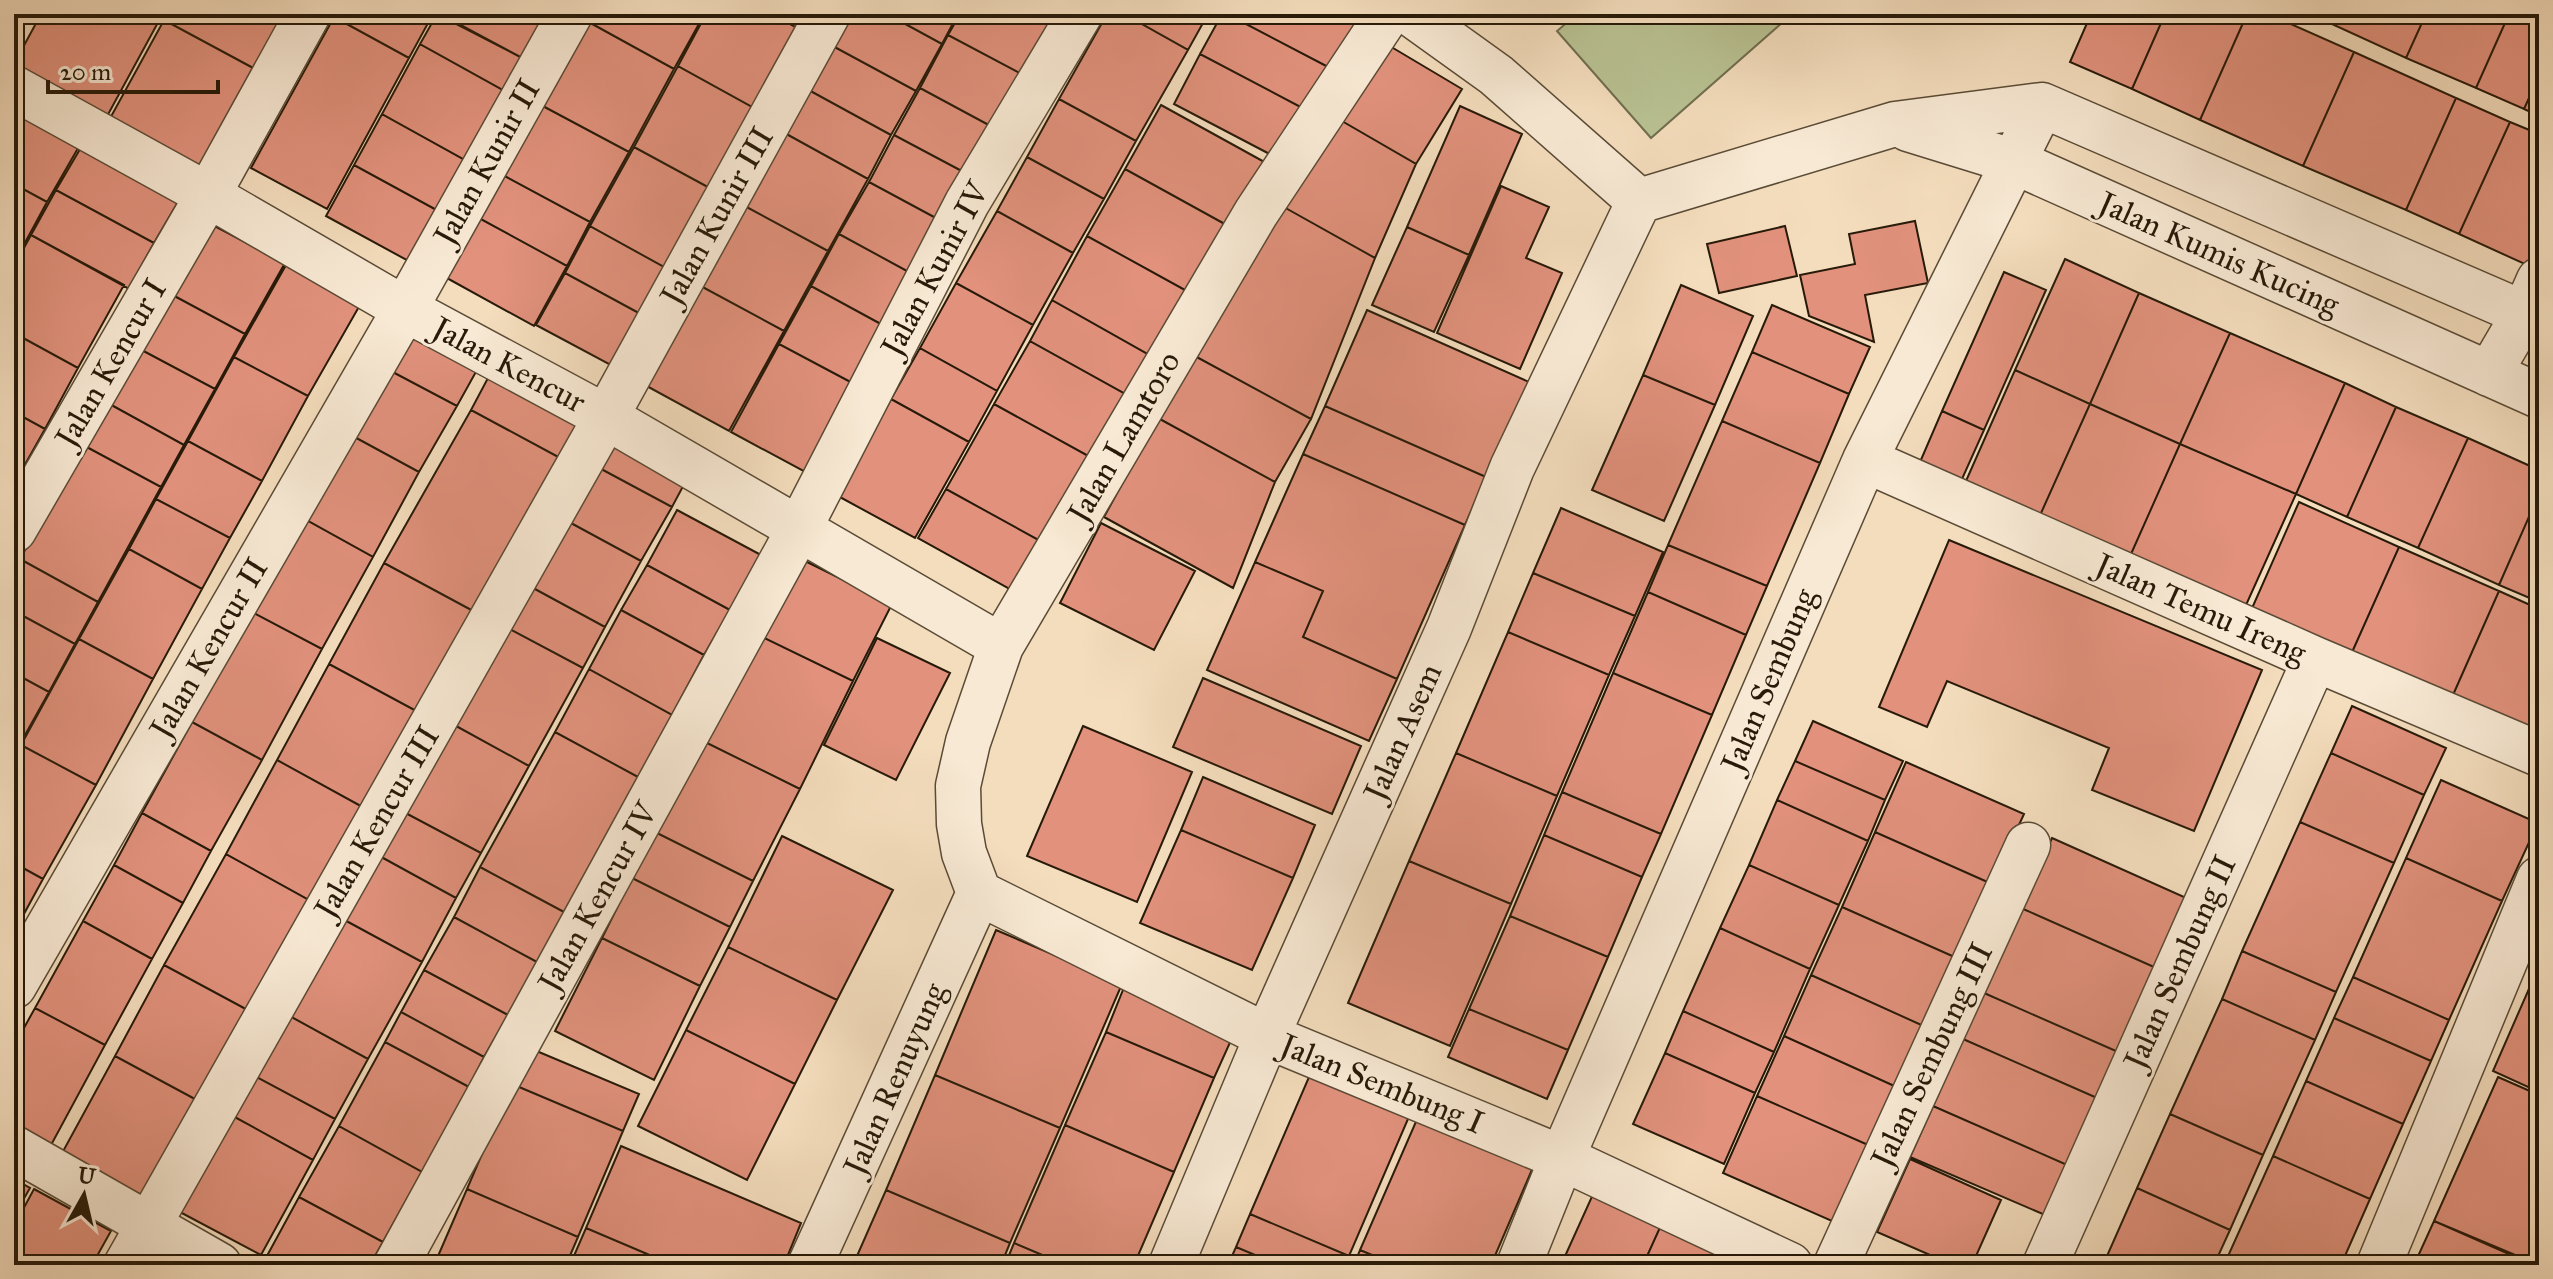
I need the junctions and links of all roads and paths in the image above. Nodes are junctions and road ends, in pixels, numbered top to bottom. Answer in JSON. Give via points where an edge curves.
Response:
{"nodes":[{"id":1,"x":308,"y":14,"type":"edge"},
{"id":2,"x":570,"y":14,"type":"edge"},
{"id":3,"x":828,"y":14,"type":"edge"},
{"id":4,"x":1080,"y":14,"type":"edge"},
{"id":5,"x":1388,"y":14,"type":"edge"},
{"id":6,"x":1411,"y":14,"type":"edge"},
{"id":7,"x":14,"y":88,"type":"edge"},
{"id":8,"x":2042,"y":105,"type":"junction"},
{"id":9,"x":1895,"y":124,"type":"junction"},
{"id":10,"x":2015,"y":162,"type":"junction"},
{"id":11,"x":208,"y":195,"type":"junction"},
{"id":12,"x":1639,"y":201,"type":"junction"},
{"id":13,"x":2534,"y":304,"type":"edge"},
{"id":14,"x":405,"y":309,"type":"junction"},
{"id":15,"x":2489,"y":374,"type":"junction"},
{"id":16,"x":2539,"y":396,"type":"edge"},
{"id":17,"x":606,"y":417,"type":"junction"},
{"id":18,"x":1865,"y":460,"type":"junction"},
{"id":19,"x":799,"y":529,"type":"junction"},
{"id":20,"x":14,"y":530,"type":"edge"},
{"id":21,"x":1001,"y":646,"type":"junction"},
{"id":22,"x":2315,"y":659,"type":"junction"},
{"id":23,"x":2539,"y":754,"type":"edge"},
{"id":24,"x":2028,"y":845,"type":"dead end"},
{"id":25,"x":2539,"y":879,"type":"edge"},
{"id":26,"x":979,"y":893,"type":"junction"},
{"id":27,"x":14,"y":986,"type":"edge"},
{"id":28,"x":1267,"y":1036,"type":"junction"},
{"id":29,"x":14,"y":1148,"type":"edge"},
{"id":30,"x":1562,"y":1158,"type":"junction"},
{"id":31,"x":148,"y":1226,"type":"junction"},
{"id":32,"x":126,"y":1265,"type":"edge"},
{"id":33,"x":219,"y":1265,"type":"edge"},
{"id":34,"x":396,"y":1265,"type":"edge"},
{"id":35,"x":810,"y":1265,"type":"edge"},
{"id":36,"x":1171,"y":1265,"type":"edge"},
{"id":37,"x":1519,"y":1265,"type":"edge"},
{"id":38,"x":1790,"y":1265,"type":"edge"},
{"id":39,"x":1836,"y":1265,"type":"edge"},
{"id":40,"x":2045,"y":1265,"type":"edge"},
{"id":41,"x":2379,"y":1265,"type":"edge"}],
"edges":[{"from":1,"to":11,"type":"street","name":"Jalan Kencur I"},
{"from":2,"to":14,"type":"street","name":"Jalan Kunir II"},
{"from":3,"to":17,"type":"street","name":"Jalan Kunir III"},
{"from":4,"to":19,"type":"street","name":"Jalan Kunir IV","via":[[967,203]]},
{"from":5,"to":21,"type":"street","name":"Jalan Lamtoro","via":[[1256,213]]},
{"from":6,"to":12,"type":"street","via":[[1496,75]]},
{"from":7,"to":11,"type":"street","name":"Jalan Kencur"},
{"from":8,"to":9,"type":"street"},
{"from":8,"to":10,"type":"street","name":"Jalan Sembung"},
{"from":8,"to":13,"type":"street","name":"Jalan Kumis Kucing"},
{"from":9,"to":10,"type":"street","name":"Jalan Kumis Kucing"},
{"from":9,"to":12,"type":"street"},
{"from":10,"to":15,"type":"street","name":"Jalan Kumis Kucing"},
{"from":10,"to":18,"type":"street","name":"Jalan Sembung"},
{"from":11,"to":14,"type":"street","name":"Jalan Kencur"},
{"from":11,"to":20,"type":"street","name":"Jalan Kencur I"},
{"from":12,"to":28,"type":"street","name":"Jalan Asem","via":[[1512,468],[1449,628]]},
{"from":13,"to":15,"type":"street"},
{"from":14,"to":17,"type":"street","name":"Jalan Kencur"},
{"from":14,"to":27,"type":"street","name":"Jalan Kencur II"},
{"from":15,"to":16,"type":"street","name":"Jalan Kumis Kucing"},
{"from":17,"to":19,"type":"street","name":"Jalan Kencur"},
{"from":17,"to":31,"type":"street","name":"Jalan Kencur III"},
{"from":18,"to":22,"type":"street","name":"Jalan Temu Ireng"},
{"from":18,"to":30,"type":"street","name":"Jalan Sembung"},
{"from":19,"to":21,"type":"street","name":"Jalan Kencur"},
{"from":19,"to":34,"type":"street","name":"Jalan Kencur IV"},
{"from":21,"to":26,"type":"street","name":"Jalan Lamtoro","via":[[958,786],[964,853]]},
{"from":22,"to":23,"type":"street","name":"Jalan Temu Ireng"},
{"from":22,"to":40,"type":"street","name":"Jalan Sembung II"},
{"from":24,"to":39,"type":"street","name":"Jalan Sembung III"},
{"from":25,"to":41,"type":"street"},
{"from":26,"to":28,"type":"street","name":"Jalan Sembung I"},
{"from":26,"to":35,"type":"street","name":"Jalan Renuyung"},
{"from":28,"to":30,"type":"street","name":"Jalan Sembung I"},
{"from":28,"to":36,"type":"street","name":"Jalan Asem"},
{"from":29,"to":31,"type":"street"},
{"from":30,"to":37,"type":"street","name":"Jalan Sembung"},
{"from":30,"to":38,"type":"street","name":"Jalan Sembung I"},
{"from":31,"to":32,"type":"street","name":"Jalan Kencur III"},
{"from":31,"to":33,"type":"street"}]}
